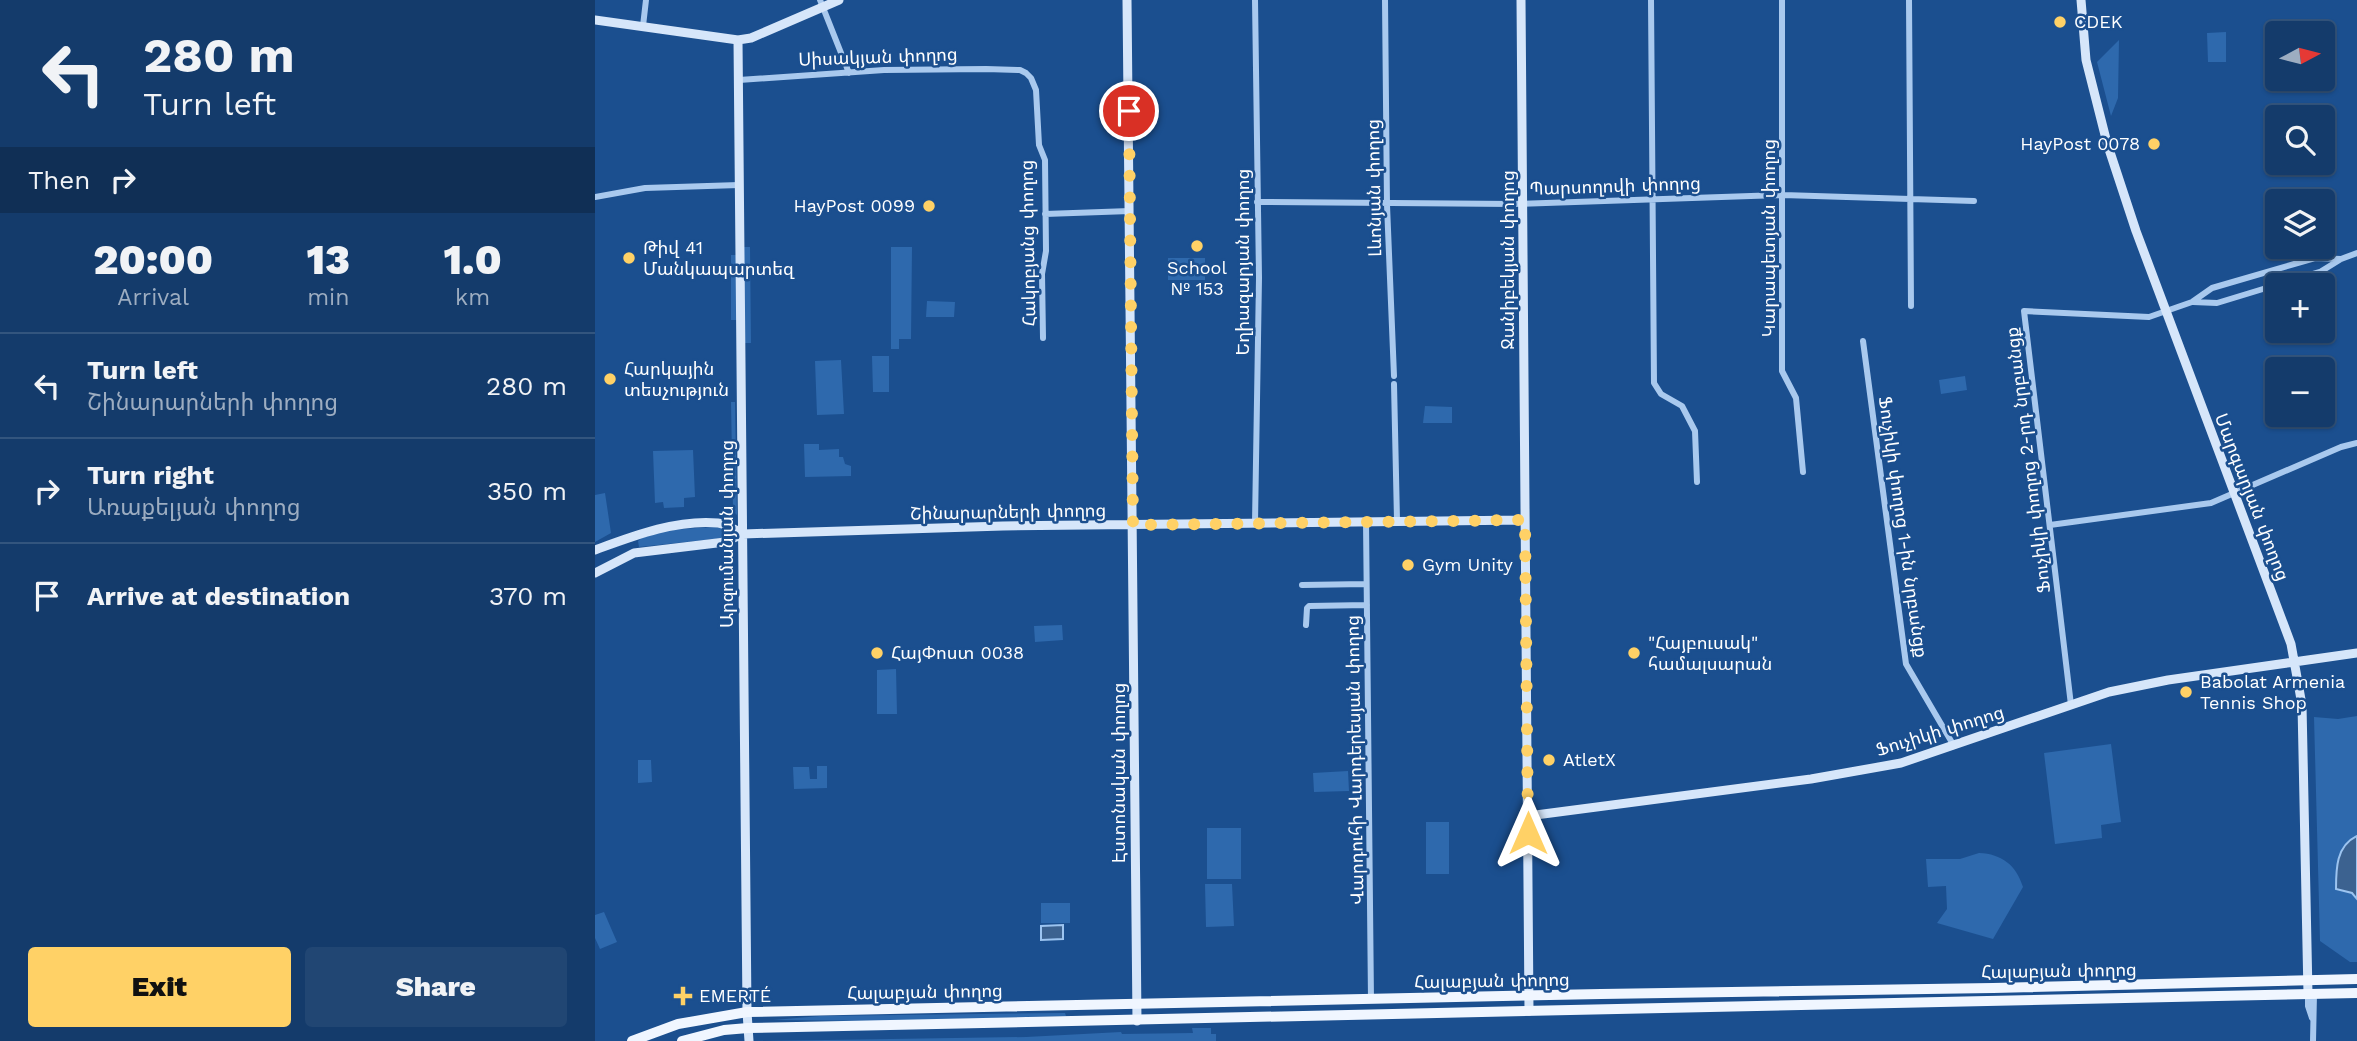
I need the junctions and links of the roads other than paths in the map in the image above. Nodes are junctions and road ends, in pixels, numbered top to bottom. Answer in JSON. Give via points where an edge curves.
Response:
{"nodes":[{"id":1,"x":646,"y":0,"type":"edge"},
{"id":2,"x":839,"y":0,"type":"edge"},
{"id":3,"x":1126,"y":0,"type":"edge"},
{"id":4,"x":1255,"y":0,"type":"edge"},
{"id":5,"x":1385,"y":0,"type":"edge"},
{"id":6,"x":1521,"y":0,"type":"edge"},
{"id":7,"x":1651,"y":0,"type":"edge"},
{"id":8,"x":1782,"y":0,"type":"edge"},
{"id":9,"x":1909,"y":0,"type":"edge"},
{"id":10,"x":2082,"y":0,"type":"edge"},
{"id":11,"x":822,"y":3,"type":"edge"},
{"id":12,"x":595,"y":20,"type":"edge"},
{"id":13,"x":643,"y":26,"type":"junction"},
{"id":14,"x":738,"y":40,"type":"junction"},
{"id":15,"x":1020,"y":70,"type":"joint"},
{"id":16,"x":849,"y":73,"type":"junction"},
{"id":17,"x":739,"y":80,"type":"junction"},
{"id":18,"x":740,"y":185,"type":"junction"},
{"id":19,"x":1783,"y":195,"type":"junction"},
{"id":20,"x":595,"y":197,"type":"edge"},
{"id":21,"x":1651,"y":198,"type":"junction"},
{"id":22,"x":1910,"y":199,"type":"junction"},
{"id":23,"x":1974,"y":201,"type":"dead end"},
{"id":24,"x":1257,"y":202,"type":"junction"},
{"id":25,"x":1523,"y":204,"type":"junction"},
{"id":26,"x":1387,"y":205,"type":"junction"},
{"id":27,"x":1130,"y":211,"type":"junction"},
{"id":28,"x":1045,"y":214,"type":"junction"},
{"id":29,"x":2357,"y":253,"type":"edge"},
{"id":30,"x":2341,"y":259,"type":"junction"},
{"id":31,"x":2281,"y":268,"type":"junction"},
{"id":32,"x":2283,"y":273,"type":"edge"},
{"id":33,"x":2317,"y":273,"type":"edge"},
{"id":34,"x":2212,"y":288,"type":"junction"},
{"id":35,"x":2265,"y":288,"type":"edge"},
{"id":36,"x":2192,"y":302,"type":"junction"},
{"id":37,"x":2217,"y":303,"type":"junction"},
{"id":38,"x":1911,"y":306,"type":"dead end"},
{"id":39,"x":2167,"y":311,"type":"junction"},
{"id":40,"x":1043,"y":338,"type":"dead end"},
{"id":41,"x":1863,"y":341,"type":"dead end"},
{"id":42,"x":2357,"y":443,"type":"edge"},
{"id":43,"x":1803,"y":472,"type":"dead end"},
{"id":44,"x":1697,"y":482,"type":"dead end"},
{"id":45,"x":2234,"y":493,"type":"junction"},
{"id":46,"x":1397,"y":520,"type":"junction"},
{"id":47,"x":1525,"y":520,"type":"junction"},
{"id":48,"x":1366,"y":521,"type":"junction"},
{"id":49,"x":1255,"y":523,"type":"junction"},
{"id":50,"x":1133,"y":525,"type":"junction"},
{"id":51,"x":2050,"y":525,"type":"junction"},
{"id":52,"x":743,"y":534,"type":"junction"},
{"id":53,"x":595,"y":550,"type":"edge"},
{"id":54,"x":595,"y":573,"type":"edge"},
{"id":55,"x":1366,"y":584,"type":"junction"},
{"id":56,"x":1303,"y":585,"type":"dead end"},
{"id":57,"x":1367,"y":605,"type":"junction"},
{"id":58,"x":1306,"y":625,"type":"dead end"},
{"id":59,"x":2357,"y":653,"type":"edge"},
{"id":60,"x":2296,"y":660,"type":"junction"},
{"id":61,"x":2071,"y":705,"type":"junction"},
{"id":62,"x":1954,"y":746,"type":"junction"},
{"id":63,"x":1528,"y":816,"type":"junction"},
{"id":64,"x":2357,"y":979,"type":"edge"},
{"id":65,"x":2311,"y":980,"type":"junction"},
{"id":66,"x":1827,"y":991,"type":"junction"},
{"id":67,"x":1632,"y":993,"type":"junction"},
{"id":68,"x":2357,"y":993,"type":"edge"},
{"id":69,"x":2311,"y":994,"type":"junction"},
{"id":70,"x":1529,"y":996,"type":"junction"},
{"id":71,"x":1371,"y":1000,"type":"junction"},
{"id":72,"x":1136,"y":1003,"type":"junction"},
{"id":73,"x":1828,"y":1004,"type":"junction"},
{"id":74,"x":1631,"y":1009,"type":"junction"},
{"id":75,"x":747,"y":1012,"type":"junction"},
{"id":76,"x":1529,"y":1012,"type":"junction"},
{"id":77,"x":1137,"y":1021,"type":"junction"},
{"id":78,"x":748,"y":1028,"type":"junction"},
{"id":79,"x":632,"y":1041,"type":"edge"},
{"id":80,"x":682,"y":1041,"type":"edge"},
{"id":81,"x":749,"y":1041,"type":"edge"},
{"id":82,"x":2313,"y":1041,"type":"edge"}],
"edges":[{"from":1,"to":13,"type":"street"},
{"from":2,"to":11,"type":"main road"},
{"from":3,"to":27,"type":"main road","name":"Էստոնական փողոց"},
{"from":4,"to":24,"type":"street","name":"Եղիազարյան փողոց"},
{"from":5,"to":26,"type":"street","name":"Լևոնյան փողոց"},
{"from":6,"to":25,"type":"main road","name":"Ջանիբեկյան փողոց"},
{"from":7,"to":21,"type":"street"},
{"from":8,"to":19,"type":"street","name":"Կարապետյան փողոց"},
{"from":9,"to":22,"type":"street"},
{"from":10,"to":39,"type":"main road","name":"Մարգարյան փողոց","via":[[2086,60],[2096,102],[2130,215]]},
{"from":11,"to":14,"type":"main road"},
{"from":11,"to":16,"type":"street"},
{"from":12,"to":13,"type":"main road"},
{"from":13,"to":14,"type":"main road"},
{"from":14,"to":17,"type":"main road","name":"Արզումանյան փողոց"},
{"from":15,"to":16,"type":"street","name":"Սիսակյան փողոց"},
{"from":15,"to":28,"type":"street","name":"Հակոբյանց փողոց","via":[[1031,78],[1036,90],[1038,145],[1045,160]]},
{"from":16,"to":17,"type":"street","name":"Սիսակյան փողոց"},
{"from":17,"to":18,"type":"main road","name":"Արզումանյան փողոց"},
{"from":18,"to":20,"type":"street","via":[[645,188]]},
{"from":18,"to":52,"type":"main road","name":"Արզումանյան փողոց"},
{"from":19,"to":21,"type":"street","name":"Պարսողովի փողոց"},
{"from":19,"to":22,"type":"street","name":"Պարսողովի փողոց"},
{"from":19,"to":43,"type":"street","name":"Կարապետյան փողոց","via":[[1782,371],[1795,398]]},
{"from":21,"to":25,"type":"street","name":"Պարսողովի փողոց"},
{"from":21,"to":44,"type":"street","via":[[1654,383],[1661,394],[1682,406],[1695,431]]},
{"from":22,"to":23,"type":"street","name":"Պարսողովի փողոց"},
{"from":22,"to":38,"type":"street"},
{"from":24,"to":26,"type":"street","name":"Պարսողովի փողոց"},
{"from":24,"to":49,"type":"street","name":"Եղիազարյան փողոց"},
{"from":25,"to":26,"type":"street","name":"Պարսողովի փողոց"},
{"from":25,"to":47,"type":"main road","name":"Ջանիբեկյան փողոց"},
{"from":26,"to":46,"type":"street","name":"Լևոնյան փողոց"},
{"from":27,"to":28,"type":"street"},
{"from":27,"to":50,"type":"main road","name":"Էստոնական փողոց"},
{"from":28,"to":40,"type":"street","name":"Հակոբյանց փողոց"},
{"from":29,"to":30,"type":"street"},
{"from":30,"to":31,"type":"street","via":[[2315,258]]},
{"from":30,"to":33,"type":"street"},
{"from":31,"to":32,"type":"street"},
{"from":31,"to":34,"type":"street"},
{"from":34,"to":36,"type":"street"},
{"from":34,"to":37,"type":"street"},
{"from":35,"to":37,"type":"street"},
{"from":36,"to":37,"type":"street"},
{"from":36,"to":39,"type":"street"},
{"from":39,"to":45,"type":"main road","name":"Մարգարյան փողոց"},
{"from":39,"to":51,"type":"street","name":"Ֆուչիկի փողոց 2-րդ նրբանցք","via":[[2149,317],[2024,311]]},
{"from":41,"to":62,"type":"street","name":"Ֆուչիկի փողոց 1-ին նրբանցք","via":[[1906,664]]},
{"from":42,"to":45,"type":"street"},
{"from":45,"to":51,"type":"street","via":[[2211,503]]},
{"from":45,"to":60,"type":"main road","name":"Մարգարյան փողոց"},
{"from":46,"to":47,"type":"main road","name":"Շինարարների փողոց"},
{"from":46,"to":48,"type":"main road","name":"Շինարարների փողոց"},
{"from":47,"to":63,"type":"main road","name":"Ջանիբեկյան փողոց"},
{"from":48,"to":49,"type":"main road","name":"Շինարարների փողոց"},
{"from":48,"to":55,"type":"street","name":"Վարդուհի Վարդերեսյան փողոց"},
{"from":49,"to":50,"type":"main road","name":"Շինարարների փողոց"},
{"from":50,"to":52,"type":"main road","name":"Շինարարների փողոց"},
{"from":50,"to":72,"type":"main road","name":"Էստոնական փողոց"},
{"from":51,"to":61,"type":"street","name":"Ֆուչիկի փողոց 2-րդ նրբանցք"},
{"from":52,"to":53,"type":"main road","name":"Շինարարների փողոց","via":[[717,523],[682,526],[636,534]]},
{"from":52,"to":54,"type":"main road","name":"Շինարարների փողոց","via":[[725,542],[633,553]]},
{"from":52,"to":75,"type":"main road","name":"Արզումանյան փողոց"},
{"from":55,"to":56,"type":"street"},
{"from":55,"to":57,"type":"street","name":"Վարդուհի Վարդերեսյան փողոց"},
{"from":57,"to":58,"type":"street","via":[[1310,606]]},
{"from":57,"to":71,"type":"street","name":"Վարդուհի Վարդերեսյան փողոց"},
{"from":59,"to":60,"type":"main road","name":"Ֆուչիկի փողոց"},
{"from":60,"to":61,"type":"main road","name":"Ֆուչիկի փողոց","via":[[2158,682]]},
{"from":60,"to":65,"type":"main road","name":"Մարգարյան փողոց","via":[[2302,705]]},
{"from":61,"to":62,"type":"main road","name":"Ֆուչիկի փողոց"},
{"from":62,"to":63,"type":"main road","name":"Ֆուչիկի փողոց","via":[[1901,763],[1811,779]]},
{"from":63,"to":70,"type":"main road","name":"Ջանիբեկյան փողոց"},
{"from":64,"to":65,"type":"main road","name":"Հալաբյան փողոց"},
{"from":65,"to":66,"type":"main road","name":"Հալաբյան փողոց"},
{"from":65,"to":69,"type":"main road","name":"Մարգարյան փողոց"},
{"from":66,"to":67,"type":"main road","name":"Հալաբյան փողոց"},
{"from":66,"to":73,"type":"main road","via":[[1833,999]]},
{"from":67,"to":70,"type":"main road","name":"Հալաբյան փողոց"},
{"from":67,"to":74,"type":"main road","via":[[1626,1001]]},
{"from":68,"to":69,"type":"main road","name":"Հալաբյան փողոց"},
{"from":69,"to":73,"type":"main road","name":"Հալաբյան փողոց"},
{"from":69,"to":82,"type":"street","name":"Մարգարյան փողոց","via":[[2308,1006]]},
{"from":70,"to":71,"type":"main road","name":"Հալաբյան փողոց"},
{"from":70,"to":76,"type":"main road","name":"Ջանիբեկյան փողոց"},
{"from":71,"to":72,"type":"main road","name":"Հալաբյան փողոց"},
{"from":72,"to":75,"type":"main road","name":"Հալաբյան փողոց"},
{"from":72,"to":77,"type":"main road","name":"Էստոնական փողոց"},
{"from":73,"to":74,"type":"main road","name":"Հալաբյան փողոց"},
{"from":74,"to":76,"type":"main road","name":"Հալաբյան փողոց"},
{"from":75,"to":78,"type":"main road","name":"Արզումանյան փողոց"},
{"from":75,"to":79,"type":"main road","name":"Հալաբյան փողոց","via":[[678,1024]]},
{"from":76,"to":77,"type":"main road","name":"Հալաբյան փողոց"},
{"from":77,"to":78,"type":"main road","name":"Հալաբյան փողոց"},
{"from":78,"to":80,"type":"main road","name":"Հալաբյան փողոց"},
{"from":78,"to":81,"type":"main road","name":"Արզումանյան փողոց"}]}
